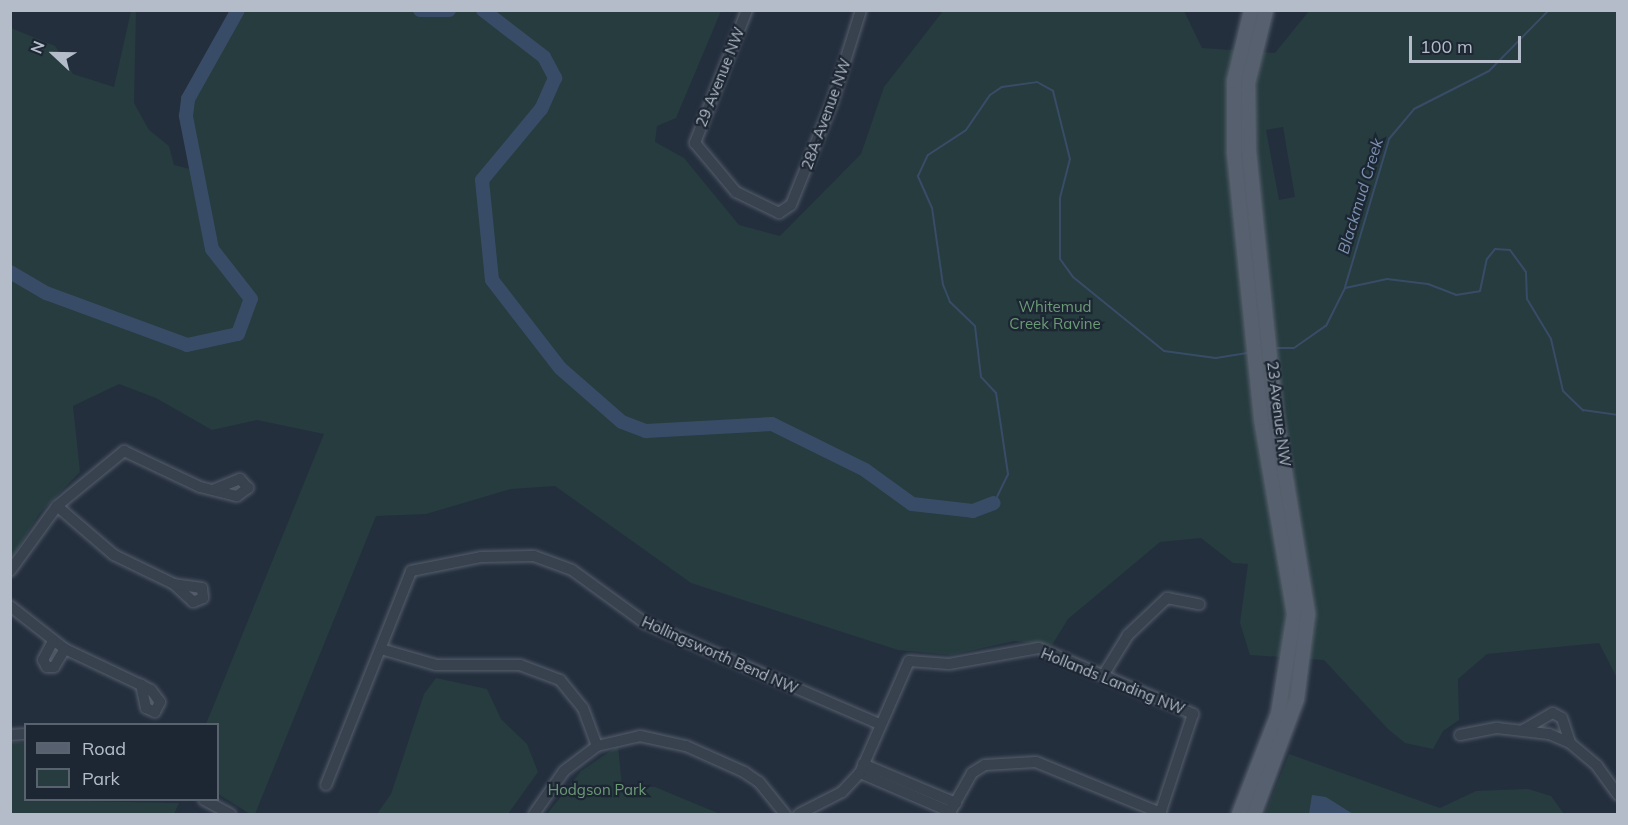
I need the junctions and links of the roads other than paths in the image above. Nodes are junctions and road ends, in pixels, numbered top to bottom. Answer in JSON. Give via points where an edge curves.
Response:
{"nodes":[{"id":1,"x":747,"y":10,"type":"edge"},
{"id":2,"x":861,"y":10,"type":"edge"},
{"id":3,"x":1251,"y":10,"type":"edge"},
{"id":4,"x":1266,"y":10,"type":"edge"},
{"id":5,"x":783,"y":212,"type":"joint"},
{"id":6,"x":1257,"y":306,"type":"junction"},
{"id":7,"x":213,"y":490,"type":"dead end"},
{"id":8,"x":57,"y":506,"type":"junction"},
{"id":9,"x":10,"y":571,"type":"edge"},
{"id":10,"x":174,"y":584,"type":"dead end"},
{"id":11,"x":1199,"y":604,"type":"dead end"},
{"id":12,"x":10,"y":606,"type":"edge"},
{"id":13,"x":53,"y":641,"type":"junction"},
{"id":14,"x":65,"y":649,"type":"junction"},
{"id":15,"x":381,"y":649,"type":"junction"},
{"id":16,"x":1104,"y":674,"type":"junction"},
{"id":17,"x":141,"y":685,"type":"dead end"},
{"id":18,"x":877,"y":723,"type":"junction"},
{"id":19,"x":1524,"y":730,"type":"junction"},
{"id":20,"x":1460,"y":735,"type":"dead end"},
{"id":21,"x":1570,"y":743,"type":"junction"},
{"id":22,"x":597,"y":746,"type":"junction"},
{"id":23,"x":862,"y":768,"type":"junction"},
{"id":24,"x":326,"y":785,"type":"dead end"},
{"id":25,"x":1617,"y":795,"type":"edge"},
{"id":26,"x":207,"y":801,"type":"edge"},
{"id":27,"x":952,"y":810,"type":"edge"},
{"id":28,"x":230,"y":814,"type":"edge"},
{"id":29,"x":534,"y":814,"type":"edge"},
{"id":30,"x":785,"y":814,"type":"edge"},
{"id":31,"x":799,"y":814,"type":"edge"},
{"id":32,"x":1161,"y":814,"type":"edge"},
{"id":33,"x":1239,"y":814,"type":"edge"},
{"id":34,"x":1254,"y":814,"type":"edge"}],
"edges":[{"from":1,"to":5,"type":"street","name":"29 Avenue NW","via":[[695,143],[742,197]]},
{"from":2,"to":5,"type":"street","name":"28A Avenue NW","via":[[832,104],[791,205]]},
{"from":3,"to":6,"type":"main road","name":"23 Avenue NW","via":[[1234,81],[1233,117]]},
{"from":4,"to":6,"type":"main road","name":"23 Avenue NW","via":[[1254,45],[1246,114]]},
{"from":6,"to":33,"type":"main road","name":"23 Avenue NW","via":[[1257,382],[1294,614],[1278,714]]},
{"from":6,"to":34,"type":"main road","name":"23 Avenue NW","via":[[1308,614],[1297,699]]},
{"from":7,"to":8,"type":"street","via":[[124,451]]},
{"from":8,"to":9,"type":"street"},
{"from":8,"to":10,"type":"street","via":[[114,555]]},
{"from":11,"to":16,"type":"street","via":[[1167,598],[1128,635]]},
{"from":12,"to":13,"type":"street"},
{"from":13,"to":14,"type":"street"},
{"from":13,"to":14,"type":"street","via":[[43,660],[47,667],[57,664]]},
{"from":14,"to":17,"type":"street"},
{"from":15,"to":18,"type":"street","name":"Hollingsworth Bend NW","via":[[411,571],[481,557],[534,556],[572,570],[645,623]]},
{"from":15,"to":22,"type":"street","via":[[436,665],[520,665],[560,680],[583,708]]},
{"from":15,"to":24,"type":"street","name":"Hollingsworth Bend NW"},
{"from":16,"to":18,"type":"street","name":"Hollands Landing NW","via":[[1039,648],[949,664],[909,660]]},
{"from":16,"to":32,"type":"street","name":"Hollands Landing NW","via":[[1193,714]]},
{"from":18,"to":23,"type":"street","name":"Hollands Landing NW"},
{"from":19,"to":20,"type":"street"},
{"from":19,"to":21,"type":"street"},
{"from":19,"to":21,"type":"street","via":[[1553,712],[1567,726]]},
{"from":21,"to":25,"type":"street","via":[[1597,766]]},
{"from":22,"to":29,"type":"street","via":[[564,771]]},
{"from":22,"to":30,"type":"street","via":[[640,736],[686,746],[759,782]]},
{"from":23,"to":27,"type":"street"},
{"from":23,"to":31,"type":"street","name":"Hollands Landing NW","via":[[842,792]]},
{"from":26,"to":28,"type":"street"},
{"from":27,"to":32,"type":"street","via":[[972,773],[985,765],[1036,762]]}]}
